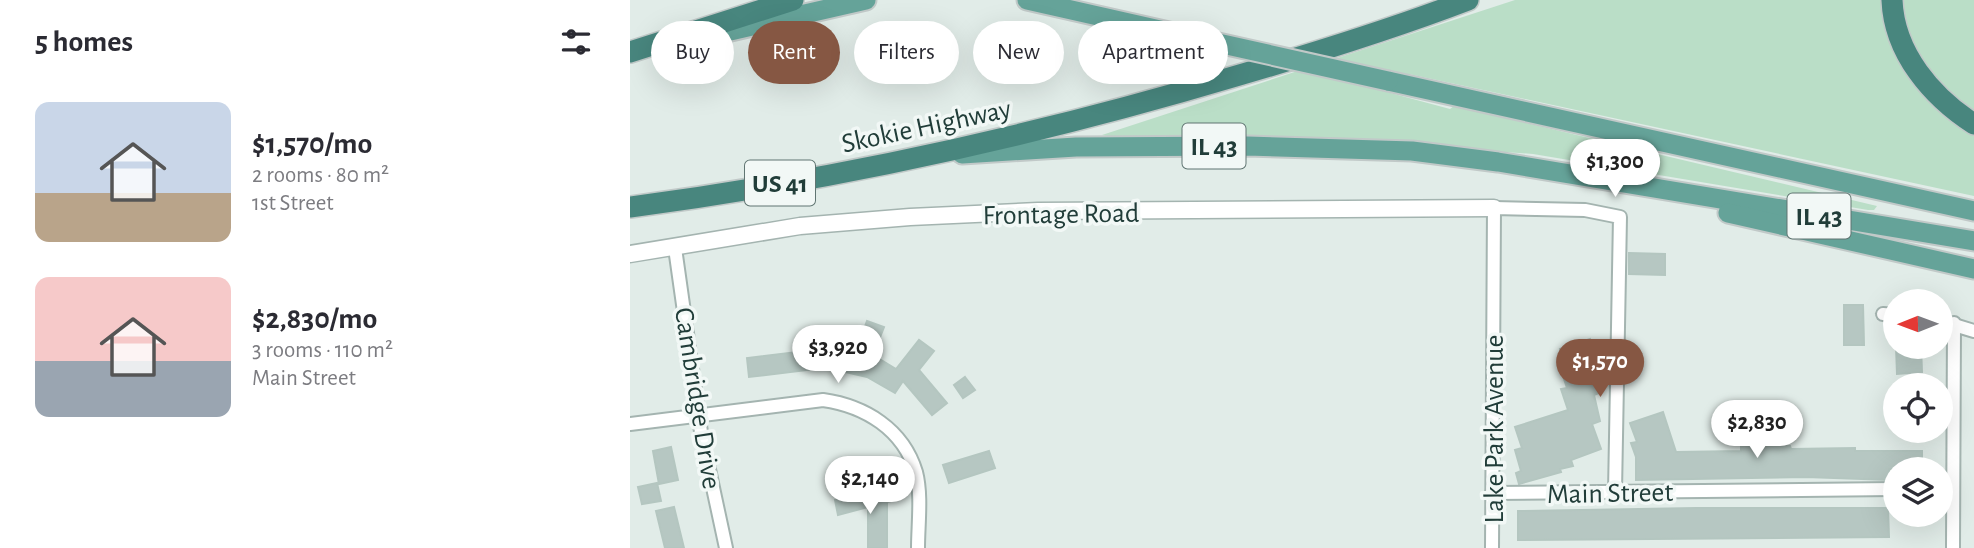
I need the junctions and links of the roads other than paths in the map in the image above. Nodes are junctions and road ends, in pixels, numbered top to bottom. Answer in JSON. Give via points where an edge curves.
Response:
{"nodes":[{"id":1,"x":793,"y":0,"type":"edge"},
{"id":2,"x":866,"y":0,"type":"edge"},
{"id":3,"x":1027,"y":0,"type":"edge"},
{"id":4,"x":1468,"y":0,"type":"edge"},
{"id":5,"x":1892,"y":0,"type":"edge"},
{"id":6,"x":630,"y":53,"type":"edge"},
{"id":7,"x":1974,"y":124,"type":"edge"},
{"id":8,"x":929,"y":156,"type":"junction"},
{"id":9,"x":1665,"y":190,"type":"junction"},
{"id":10,"x":630,"y":207,"type":"edge"},
{"id":11,"x":1494,"y":208,"type":"junction"},
{"id":12,"x":1974,"y":211,"type":"edge"},
{"id":13,"x":1974,"y":241,"type":"edge"},
{"id":14,"x":675,"y":248,"type":"junction"},
{"id":15,"x":630,"y":254,"type":"edge"},
{"id":16,"x":1974,"y":269,"type":"edge"},
{"id":17,"x":1953,"y":324,"type":"edge"},
{"id":18,"x":1974,"y":331,"type":"edge"},
{"id":19,"x":1947,"y":359,"type":"edge"},
{"id":20,"x":698,"y":416,"type":"junction"},
{"id":21,"x":630,"y":424,"type":"edge"},
{"id":22,"x":1947,"y":457,"type":"edge"},
{"id":23,"x":1883,"y":489,"type":"edge"},
{"id":24,"x":1615,"y":492,"type":"junction"},
{"id":25,"x":1492,"y":493,"type":"junction"},
{"id":26,"x":1951,"y":527,"type":"edge"},
{"id":27,"x":726,"y":548,"type":"edge"},
{"id":28,"x":918,"y":548,"type":"edge"},
{"id":29,"x":1492,"y":548,"type":"edge"},
{"id":30,"x":1953,"y":548,"type":"edge"}],
"edges":[{"from":1,"to":6,"type":"highway"},
{"from":2,"to":6,"type":"main road"},
{"from":3,"to":12,"type":"main road","number":"IL 43","bridge":true},
{"from":4,"to":8,"type":"highway","name":"Skokie Highway","number":"US 41","via":[[1387,31],[1125,109]]},
{"from":5,"to":7,"type":"highway","via":[[1902,40],[1923,81],[1949,108]]},
{"from":8,"to":9,"type":"main road","number":"IL 43","via":[[1076,147],[1412,151]]},
{"from":8,"to":10,"type":"highway","name":"Skokie Highway","number":"US 41"},
{"from":9,"to":13,"type":"main road","number":"IL 43"},
{"from":9,"to":16,"type":"main road","via":[[1721,212]]},
{"from":11,"to":14,"type":"street","name":"Frontage Road","via":[[1038,211],[910,217],[800,226]]},
{"from":11,"to":24,"type":"street","via":[[1586,210],[1620,217]]},
{"from":11,"to":25,"type":"street","name":"Lake Park Avenue"},
{"from":14,"to":15,"type":"street","name":"Frontage Road"},
{"from":14,"to":20,"type":"street","name":"Cambridge Drive"},
{"from":17,"to":18,"type":"street"},
{"from":19,"to":22,"type":"street"},
{"from":20,"to":21,"type":"street"},
{"from":20,"to":27,"type":"street","name":"Cambridge Drive"},
{"from":20,"to":28,"type":"street","via":[[823,400],[849,404],[872,416],[898,440],[916,474]]},
{"from":23,"to":24,"type":"street","name":"Main Street"},
{"from":24,"to":25,"type":"street","name":"Main Street"},
{"from":25,"to":29,"type":"street","name":"Lake Park Avenue"},
{"from":26,"to":30,"type":"street"}]}
